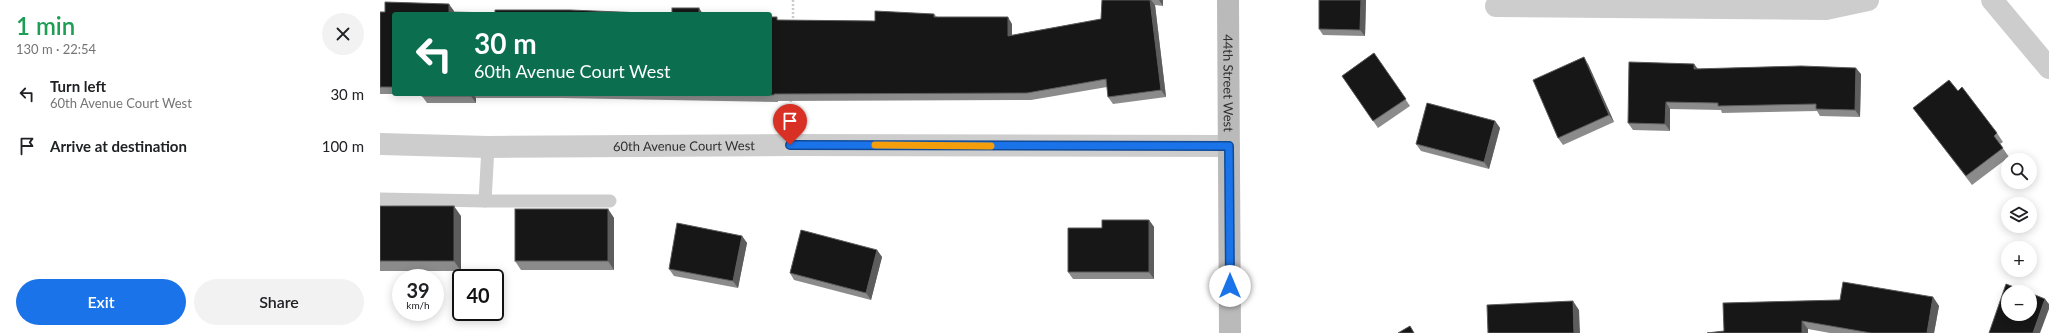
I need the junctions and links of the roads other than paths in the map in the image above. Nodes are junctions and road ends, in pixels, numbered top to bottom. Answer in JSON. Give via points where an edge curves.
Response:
{"nodes":[{"id":1,"x":1228,"y":0,"type":"edge"},
{"id":2,"x":1868,"y":0,"type":"edge"},
{"id":3,"x":1992,"y":0,"type":"edge"},
{"id":4,"x":1496,"y":6,"type":"dead end"},
{"id":5,"x":2049,"y":68,"type":"edge"},
{"id":6,"x":380,"y":144,"type":"edge"},
{"id":7,"x":1229,"y":146,"type":"junction"},
{"id":8,"x":488,"y":147,"type":"junction"},
{"id":9,"x":380,"y":199,"type":"edge"},
{"id":10,"x":485,"y":201,"type":"junction"},
{"id":11,"x":610,"y":201,"type":"dead end"},
{"id":12,"x":1230,"y":333,"type":"edge"}],
"edges":[{"from":1,"to":7,"type":"street","name":"44th Street West"},
{"from":2,"to":4,"type":"street","via":[[1826,9]]},
{"from":3,"to":5,"type":"street"},
{"from":6,"to":8,"type":"street","name":"60th Avenue Court West"},
{"from":7,"to":8,"type":"street","name":"60th Avenue Court West"},
{"from":7,"to":12,"type":"street","name":"44th Street West"},
{"from":8,"to":10,"type":"lane"},
{"from":9,"to":10,"type":"lane"},
{"from":10,"to":11,"type":"lane"}]}
